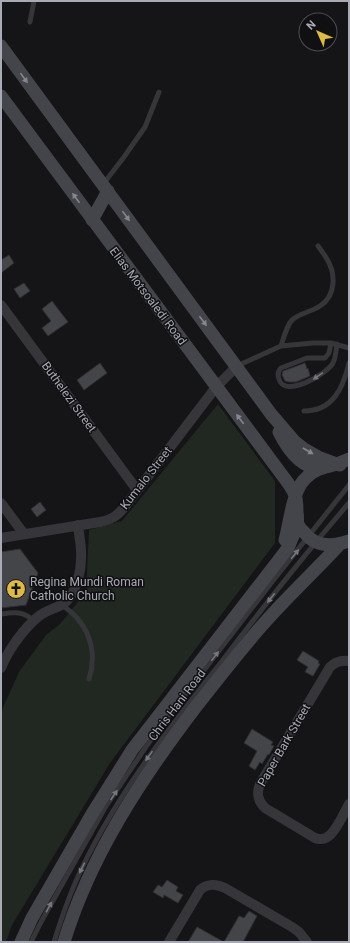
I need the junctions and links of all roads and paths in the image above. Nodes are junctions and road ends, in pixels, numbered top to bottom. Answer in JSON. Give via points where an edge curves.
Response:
{"nodes":[{"id":1,"x":34,"y":1,"type":"edge"},
{"id":2,"x":30,"y":22,"type":"dead end"},
{"id":3,"x":1,"y":46,"type":"edge"},
{"id":4,"x":159,"y":92,"type":"dead end"},
{"id":5,"x":1,"y":96,"type":"edge"},
{"id":6,"x":105,"y":188,"type":"junction"},
{"id":7,"x":92,"y":220,"type":"junction"},
{"id":8,"x":318,"y":246,"type":"dead end"},
{"id":9,"x":1,"y":305,"type":"edge"},
{"id":10,"x":334,"y":344,"type":"junction"},
{"id":11,"x":281,"y":346,"type":"junction"},
{"id":12,"x":349,"y":348,"type":"edge"},
{"id":13,"x":349,"y":363,"type":"edge"},
{"id":14,"x":237,"y":366,"type":"junction"},
{"id":15,"x":216,"y":387,"type":"junction"},
{"id":16,"x":304,"y":411,"type":"dead end"},
{"id":17,"x":271,"y":414,"type":"junction"},
{"id":18,"x":345,"y":464,"type":"edge"},
{"id":19,"x":320,"y":468,"type":"junction"},
{"id":20,"x":349,"y":485,"type":"edge"},
{"id":21,"x":137,"y":490,"type":"junction"},
{"id":22,"x":296,"y":495,"type":"junction"},
{"id":23,"x":1,"y":503,"type":"edge"},
{"id":24,"x":349,"y":503,"type":"edge"},
{"id":25,"x":298,"y":524,"type":"junction"},
{"id":26,"x":78,"y":525,"type":"junction"},
{"id":27,"x":24,"y":534,"type":"junction"},
{"id":28,"x":1,"y":538,"type":"edge"},
{"id":29,"x":312,"y":540,"type":"junction"},
{"id":30,"x":346,"y":546,"type":"edge"},
{"id":31,"x":274,"y":567,"type":"junction"},
{"id":32,"x":62,"y":605,"type":"junction"},
{"id":33,"x":1,"y":614,"type":"edge"},
{"id":34,"x":34,"y":621,"type":"junction"},
{"id":35,"x":349,"y":661,"type":"edge"},
{"id":36,"x":1,"y":668,"type":"edge"},
{"id":37,"x":90,"y":679,"type":"dead end"},
{"id":38,"x":349,"y":804,"type":"edge"},
{"id":39,"x":21,"y":942,"type":"edge"},
{"id":40,"x":31,"y":942,"type":"edge"},
{"id":41,"x":54,"y":942,"type":"edge"},
{"id":42,"x":64,"y":942,"type":"edge"},
{"id":43,"x":169,"y":942,"type":"edge"},
{"id":44,"x":307,"y":942,"type":"edge"}],
"edges":[{"from":1,"to":2,"type":"lane"},
{"from":3,"to":6,"type":"main road","one_way":true},
{"from":4,"to":6,"type":"lane","via":[[145,126]]},
{"from":7,"to":5,"type":"main road","name":"Elias Motsoaledi Road","one_way":true},
{"from":6,"to":7,"type":"main road"},
{"from":6,"to":14,"type":"main road","one_way":true},
{"from":7,"to":15,"type":"main road","name":"Elias Motsoaledi Road"},
{"from":8,"to":11,"type":"lane","via":[[328,260],[333,277],[333,290],[321,306],[299,315],[292,321]]},
{"from":9,"to":21,"type":"street","name":"Buthelezi Street"},
{"from":10,"to":10,"type":"lane","one_way":true,"via":[[333,363],[319,376],[310,382],[290,387],[279,382],[278,371],[281,368],[307,358],[325,358]]},
{"from":10,"to":11,"type":"lane"},
{"from":10,"to":12,"type":"lane"},
{"from":11,"to":14,"type":"lane"},
{"from":13,"to":16,"type":"lane","via":[[341,388],[329,404],[312,411]]},
{"from":14,"to":15,"type":"street","name":"Kumalo Street"},
{"from":14,"to":17,"type":"main road"},
{"from":15,"to":21,"type":"street","name":"Kumalo Street"},
{"from":22,"to":15,"type":"main road","name":"Elias Motsoaledi Road","one_way":true},
{"from":17,"to":18,"type":"main road","one_way":true,"via":[[304,449]]},
{"from":17,"to":19,"type":"main road","via":[[290,450],[310,467]]},
{"from":18,"to":19,"type":"main road"},
{"from":19,"to":22,"type":"main road","via":[[305,478]]},
{"from":20,"to":29,"type":"lane","name":"Chris Hani Road"},
{"from":21,"to":26,"type":"street","name":"Kumalo Street","via":[[122,510],[111,519]]},
{"from":22,"to":25,"type":"main road"},
{"from":22,"to":31,"type":"main road","via":[[285,540]]},
{"from":23,"to":27,"type":"street"},
{"from":24,"to":29,"type":"lane","name":"Chris Hani Road"},
{"from":25,"to":29,"type":"main road"},
{"from":25,"to":31,"type":"main road","name":"Chris Hani Road","via":[[288,548]]},
{"from":26,"to":27,"type":"street","name":"Kumalo Street"},
{"from":26,"to":32,"type":"street","via":[[80,573],[70,598]]},
{"from":27,"to":28,"type":"street","name":"Kumalo Street"},
{"from":29,"to":30,"type":"main road","via":[[322,544]]},
{"from":40,"to":29,"type":"lane","name":"Chris Hani Road","one_way":true,"via":[[106,806],[154,735],[272,582]]},
{"from":29,"to":41,"type":"lane","name":"Chris Hani Road","one_way":true,"via":[[128,786],[83,864]]},
{"from":30,"to":42,"type":"main road","name":"Chris Hani Road","via":[[328,557],[247,642],[159,758],[118,821],[92,868]]},
{"from":31,"to":39,"type":"main road","name":"Chris Hani Road","via":[[132,750],[92,814],[32,918]]},
{"from":32,"to":34,"type":"street","via":[[40,615]]},
{"from":32,"to":37,"type":"lane","via":[[76,616],[89,637],[93,661]]},
{"from":33,"to":34,"type":"lane","via":[[22,613]]},
{"from":34,"to":36,"type":"street","via":[[13,645]]},
{"from":35,"to":38,"type":"street","name":"Paper Bark Street","via":[[335,663],[330,668],[260,784],[257,794],[260,804],[265,808],[317,839],[331,834]]},
{"from":43,"to":44,"type":"street","via":[[200,890],[211,884],[225,888],[292,927]]}]}
